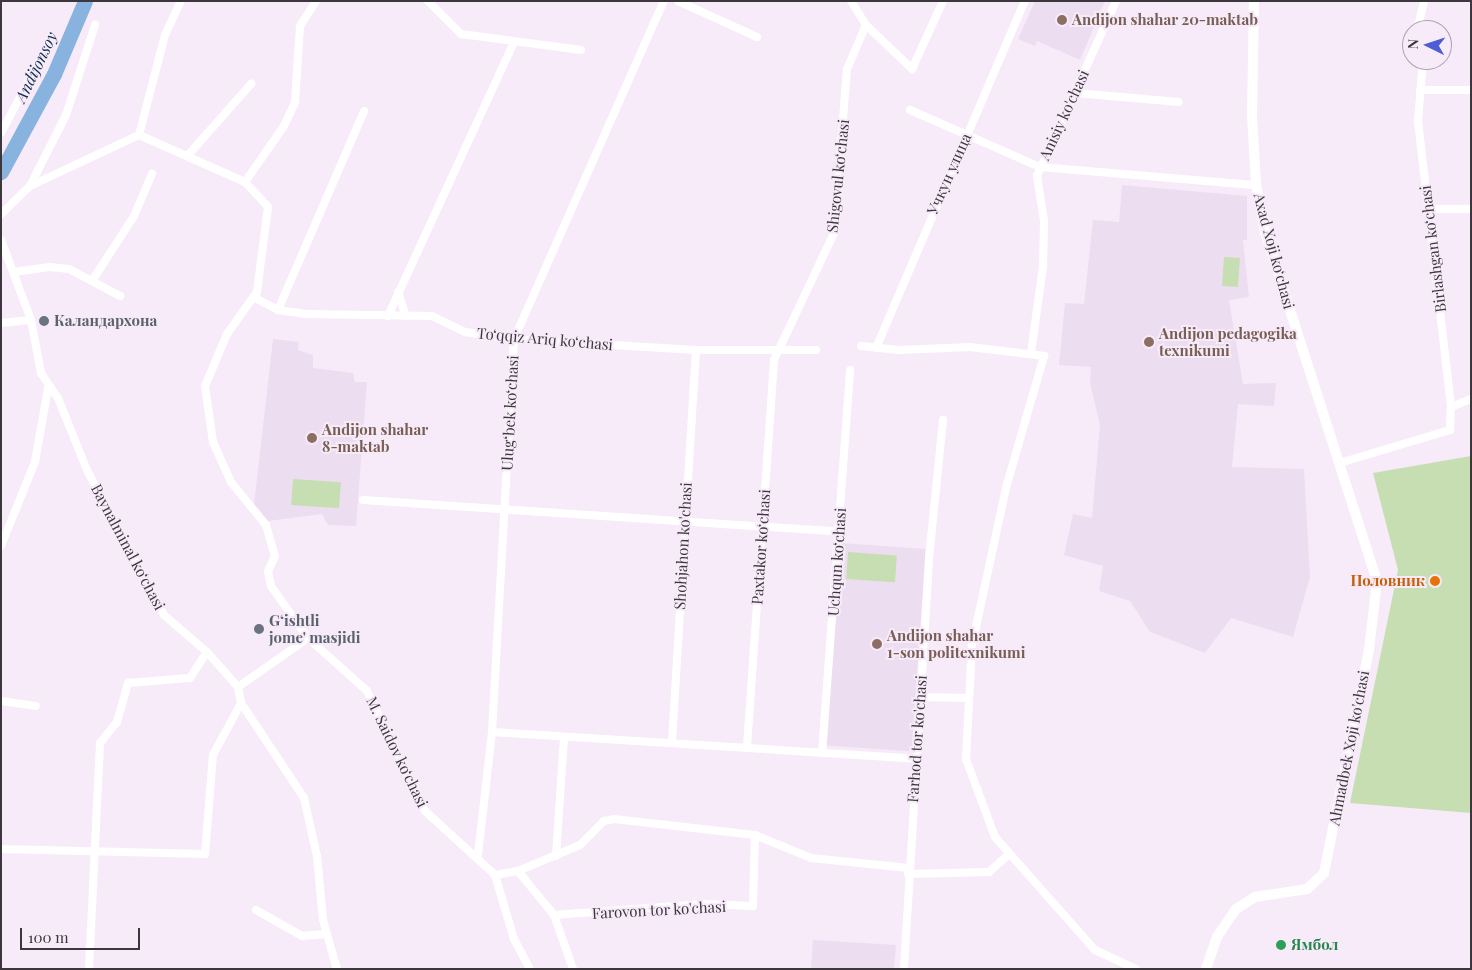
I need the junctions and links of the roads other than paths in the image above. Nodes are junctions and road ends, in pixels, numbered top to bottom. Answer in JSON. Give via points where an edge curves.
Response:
{"nodes":[{"id":1,"x":181,"y":1,"type":"edge"},
{"id":2,"x":316,"y":1,"type":"edge"},
{"id":3,"x":428,"y":1,"type":"edge"},
{"id":4,"x":664,"y":1,"type":"edge"},
{"id":5,"x":678,"y":1,"type":"edge"},
{"id":6,"x":851,"y":1,"type":"edge"},
{"id":7,"x":943,"y":1,"type":"edge"},
{"id":8,"x":1025,"y":1,"type":"edge"},
{"id":9,"x":1116,"y":1,"type":"edge"},
{"id":10,"x":1254,"y":1,"type":"edge"},
{"id":11,"x":1424,"y":1,"type":"edge"},
{"id":12,"x":1420,"y":20,"type":"edge"},
{"id":13,"x":95,"y":25,"type":"dead end"},
{"id":14,"x":866,"y":25,"type":"junction"},
{"id":15,"x":757,"y":37,"type":"dead end"},
{"id":16,"x":513,"y":44,"type":"junction"},
{"id":17,"x":581,"y":50,"type":"dead end"},
{"id":18,"x":37,"y":65,"type":"dead end"},
{"id":19,"x":1421,"y":70,"type":"edge"},
{"id":20,"x":251,"y":84,"type":"dead end"},
{"id":21,"x":1420,"y":90,"type":"junction"},
{"id":22,"x":1471,"y":90,"type":"edge"},
{"id":23,"x":1076,"y":93,"type":"junction"},
{"id":24,"x":1179,"y":102,"type":"dead end"},
{"id":25,"x":910,"y":110,"type":"dead end"},
{"id":26,"x":364,"y":111,"type":"dead end"},
{"id":27,"x":1,"y":133,"type":"edge"},
{"id":28,"x":967,"y":134,"type":"junction"},
{"id":29,"x":138,"y":135,"type":"junction"},
{"id":30,"x":189,"y":154,"type":"junction"},
{"id":31,"x":1040,"y":167,"type":"junction"},
{"id":32,"x":152,"y":174,"type":"dead end"},
{"id":33,"x":245,"y":182,"type":"junction"},
{"id":34,"x":1256,"y":185,"type":"junction"},
{"id":35,"x":30,"y":186,"type":"junction"},
{"id":36,"x":1430,"y":209,"type":"junction"},
{"id":37,"x":1471,"y":209,"type":"edge"},
{"id":38,"x":1,"y":214,"type":"edge"},
{"id":39,"x":1,"y":240,"type":"edge"},
{"id":40,"x":14,"y":272,"type":"junction"},
{"id":41,"x":92,"y":281,"type":"junction"},
{"id":42,"x":398,"y":292,"type":"junction"},
{"id":43,"x":120,"y":296,"type":"dead end"},
{"id":44,"x":253,"y":297,"type":"junction"},
{"id":45,"x":278,"y":310,"type":"junction"},
{"id":46,"x":388,"y":316,"type":"junction"},
{"id":47,"x":406,"y":316,"type":"junction"},
{"id":48,"x":30,"y":320,"type":"junction"},
{"id":49,"x":1,"y":323,"type":"edge"},
{"id":50,"x":514,"y":339,"type":"junction"},
{"id":51,"x":861,"y":346,"type":"dead end"},
{"id":52,"x":876,"y":348,"type":"junction"},
{"id":53,"x":782,"y":349,"type":"junction"},
{"id":54,"x":696,"y":350,"type":"junction"},
{"id":55,"x":816,"y":350,"type":"dead end"},
{"id":56,"x":1031,"y":353,"type":"junction"},
{"id":57,"x":850,"y":370,"type":"dead end"},
{"id":58,"x":48,"y":388,"type":"junction"},
{"id":59,"x":1471,"y":398,"type":"edge"},
{"id":60,"x":1451,"y":407,"type":"junction"},
{"id":61,"x":944,"y":420,"type":"dead end"},
{"id":62,"x":1343,"y":462,"type":"junction"},
{"id":63,"x":363,"y":500,"type":"dead end"},
{"id":64,"x":505,"y":509,"type":"junction"},
{"id":65,"x":684,"y":522,"type":"junction"},
{"id":66,"x":762,"y":527,"type":"junction"},
{"id":67,"x":839,"y":532,"type":"junction"},
{"id":68,"x":1,"y":546,"type":"edge"},
{"id":69,"x":308,"y":638,"type":"junction"},
{"id":70,"x":207,"y":652,"type":"junction"},
{"id":71,"x":238,"y":687,"type":"junction"},
{"id":72,"x":921,"y":697,"type":"junction"},
{"id":73,"x":968,"y":698,"type":"junction"},
{"id":74,"x":1,"y":701,"type":"edge"},
{"id":75,"x":241,"y":703,"type":"junction"},
{"id":76,"x":36,"y":706,"type":"dead end"},
{"id":77,"x":492,"y":732,"type":"junction"},
{"id":78,"x":564,"y":738,"type":"junction"},
{"id":79,"x":672,"y":742,"type":"junction"},
{"id":80,"x":747,"y":747,"type":"junction"},
{"id":81,"x":822,"y":753,"type":"junction"},
{"id":82,"x":916,"y":759,"type":"junction"},
{"id":83,"x":755,"y":835,"type":"junction"},
{"id":84,"x":1,"y":849,"type":"edge"},
{"id":85,"x":95,"y":851,"type":"junction"},
{"id":86,"x":1009,"y":854,"type":"junction"},
{"id":87,"x":478,"y":855,"type":"junction"},
{"id":88,"x":556,"y":856,"type":"junction"},
{"id":89,"x":908,"y":870,"type":"junction"},
{"id":90,"x":518,"y":871,"type":"junction"},
{"id":91,"x":495,"y":875,"type":"junction"},
{"id":92,"x":256,"y":910,"type":"dead end"},
{"id":93,"x":554,"y":915,"type":"junction"},
{"id":94,"x":326,"y":934,"type":"junction"},
{"id":95,"x":89,"y":969,"type":"edge"},
{"id":96,"x":336,"y":969,"type":"edge"},
{"id":97,"x":530,"y":969,"type":"edge"},
{"id":98,"x":573,"y":969,"type":"edge"},
{"id":99,"x":904,"y":969,"type":"edge"},
{"id":100,"x":1136,"y":969,"type":"edge"},
{"id":101,"x":1206,"y":969,"type":"edge"}],
"edges":[{"from":1,"to":29,"type":"street","via":[[163,43]]},
{"from":2,"to":33,"type":"street","via":[[300,26],[295,102],[284,126]]},
{"from":3,"to":16,"type":"street","via":[[461,34]]},
{"from":4,"to":50,"type":"street","name":"Ulugʻbek koʻchasi"},
{"from":5,"to":15,"type":"street"},
{"from":6,"to":14,"type":"street"},
{"from":7,"to":14,"type":"street","via":[[912,69]]},
{"from":8,"to":28,"type":"street","name":"Учкун улица"},
{"from":9,"to":23,"type":"street","name":"Anisiy ko'chasi"},
{"from":10,"to":34,"type":"street","name":"Axad Xoji koʻchasi"},
{"from":11,"to":12,"type":"street"},
{"from":13,"to":35,"type":"street","via":[[66,116]]},
{"from":14,"to":53,"type":"street","name":"Shigovul koʻchasi","via":[[847,69],[834,233]]},
{"from":16,"to":17,"type":"street"},
{"from":16,"to":42,"type":"street"},
{"from":18,"to":27,"type":"street"},
{"from":19,"to":21,"type":"street","name":"Birlashgan koʻchasi"},
{"from":20,"to":30,"type":"street"},
{"from":21,"to":22,"type":"street"},
{"from":21,"to":36,"type":"street","name":"Birlashgan koʻchasi","via":[[1418,121]]},
{"from":23,"to":24,"type":"street"},
{"from":23,"to":31,"type":"street","name":"Anisiy ko'chasi"},
{"from":25,"to":28,"type":"street"},
{"from":26,"to":45,"type":"street"},
{"from":28,"to":31,"type":"street"},
{"from":28,"to":52,"type":"street","name":"Учкун улица"},
{"from":29,"to":30,"type":"street","name":"M. Saidov koʻchasi"},
{"from":29,"to":35,"type":"street"},
{"from":30,"to":33,"type":"street","name":"M. Saidov koʻchasi"},
{"from":31,"to":34,"type":"street"},
{"from":31,"to":56,"type":"street","name":"Anisiy ko'chasi","via":[[1044,266]]},
{"from":32,"to":41,"type":"street","via":[[134,216]]},
{"from":33,"to":44,"type":"street","name":"M. Saidov koʻchasi","via":[[264,199],[268,213],[257,292]]},
{"from":34,"to":62,"type":"street","name":"Axad Xoji koʻchasi","via":[[1270,248]]},
{"from":35,"to":38,"type":"street"},
{"from":36,"to":37,"type":"street"},
{"from":36,"to":60,"type":"street","name":"Birlashgan koʻchasi"},
{"from":39,"to":40,"type":"street","name":"Baynalminal koʻchasi"},
{"from":40,"to":41,"type":"street","via":[[50,266]]},
{"from":40,"to":48,"type":"street","name":"Baynalminal koʻchasi"},
{"from":41,"to":43,"type":"street"},
{"from":42,"to":46,"type":"street"},
{"from":42,"to":47,"type":"street"},
{"from":44,"to":45,"type":"street","name":"Toʻqqiz Ariq koʻchasi"},
{"from":44,"to":69,"type":"street","name":"M. Saidov koʻchasi","via":[[227,334],[205,386],[213,442],[231,482],[266,525],[275,556],[268,572],[271,586]]},
{"from":45,"to":46,"type":"street","name":"Toʻqqiz Ariq koʻchasi"},
{"from":46,"to":47,"type":"street","name":"Toʻqqiz Ariq koʻchasi"},
{"from":47,"to":50,"type":"street","name":"Toʻqqiz Ariq koʻchasi","via":[[432,316],[465,332]]},
{"from":48,"to":49,"type":"street"},
{"from":48,"to":58,"type":"street","name":"Baynalminal koʻchasi"},
{"from":50,"to":54,"type":"street","name":"Toʻqqiz Ariq koʻchasi"},
{"from":50,"to":64,"type":"street","name":"Ulugʻbek koʻchasi"},
{"from":51,"to":52,"type":"street"},
{"from":52,"to":56,"type":"street","via":[[970,347]]},
{"from":53,"to":54,"type":"street","name":"Toʻqqiz Ariq koʻchasi"},
{"from":53,"to":55,"type":"street","name":"Toʻqqiz Ariq koʻchasi"},
{"from":53,"to":66,"type":"street","name":"Paxtakor koʻchasi","via":[[774,360]]},
{"from":54,"to":65,"type":"street","name":"Shohjahon ko'chasi"},
{"from":56,"to":73,"type":"street","via":[[1041,354],[1044,360],[981,595]]},
{"from":57,"to":67,"type":"street","name":"Uchqun koʻchasi"},
{"from":58,"to":68,"type":"street","via":[[35,462]]},
{"from":58,"to":70,"type":"street","name":"Baynalminal koʻchasi","via":[[58,398],[87,470],[164,615]]},
{"from":59,"to":60,"type":"street"},
{"from":60,"to":62,"type":"street","name":"Birlashgan koʻchasi","via":[[1450,430]]},
{"from":61,"to":72,"type":"street","name":"Farhod tor ko'chasi"},
{"from":62,"to":101,"type":"street","name":"Ahmadbek Xoji ko'chasi","via":[[1377,581],[1369,650],[1324,873],[1307,889],[1255,897],[1236,909],[1217,937]]},
{"from":63,"to":64,"type":"street"},
{"from":64,"to":65,"type":"street"},
{"from":64,"to":77,"type":"street","name":"Ulugʻbek koʻchasi"},
{"from":65,"to":66,"type":"street"},
{"from":65,"to":79,"type":"street","name":"Shohjahon ko'chasi"},
{"from":66,"to":67,"type":"street"},
{"from":66,"to":80,"type":"street","name":"Paxtakor koʻchasi"},
{"from":67,"to":81,"type":"street","name":"Uchqun koʻchasi"},
{"from":69,"to":71,"type":"street"},
{"from":69,"to":87,"type":"street","name":"M. Saidov koʻchasi","via":[[367,691],[425,811]]},
{"from":70,"to":71,"type":"street","name":"Baynalminal koʻchasi"},
{"from":70,"to":85,"type":"street","via":[[190,678],[128,683],[117,722],[100,743]]},
{"from":71,"to":75,"type":"street"},
{"from":72,"to":73,"type":"street"},
{"from":72,"to":82,"type":"street","name":"Farhod tor ko'chasi"},
{"from":73,"to":86,"type":"street","via":[[966,759],[995,837]]},
{"from":74,"to":76,"type":"street"},
{"from":75,"to":85,"type":"street","via":[[213,755],[205,854]]},
{"from":75,"to":94,"type":"street","via":[[304,798],[317,856]]},
{"from":77,"to":78,"type":"street"},
{"from":77,"to":87,"type":"street","name":"Ulugʻbek koʻchasi"},
{"from":78,"to":79,"type":"street"},
{"from":78,"to":88,"type":"street"},
{"from":79,"to":80,"type":"street"},
{"from":80,"to":81,"type":"street"},
{"from":81,"to":82,"type":"street"},
{"from":82,"to":89,"type":"street","name":"Farhod tor ko'chasi"},
{"from":83,"to":88,"type":"street","via":[[614,819],[604,821],[580,845]]},
{"from":83,"to":89,"type":"street","via":[[811,858]]},
{"from":83,"to":93,"type":"street","name":"Farovon tor ko'chasi","via":[[753,906],[703,904]]},
{"from":84,"to":85,"type":"street"},
{"from":85,"to":95,"type":"street"},
{"from":86,"to":89,"type":"street","via":[[989,872]]},
{"from":86,"to":100,"type":"street","via":[[1095,950]]},
{"from":87,"to":91,"type":"street","name":"M. Saidov koʻchasi"},
{"from":88,"to":90,"type":"street"},
{"from":89,"to":99,"type":"street","name":"Farhod tor ko'chasi"},
{"from":90,"to":91,"type":"street"},
{"from":90,"to":93,"type":"street"},
{"from":91,"to":97,"type":"street","via":[[514,939]]},
{"from":92,"to":94,"type":"street","via":[[302,936]]},
{"from":93,"to":98,"type":"street"},
{"from":94,"to":96,"type":"street"}]}
